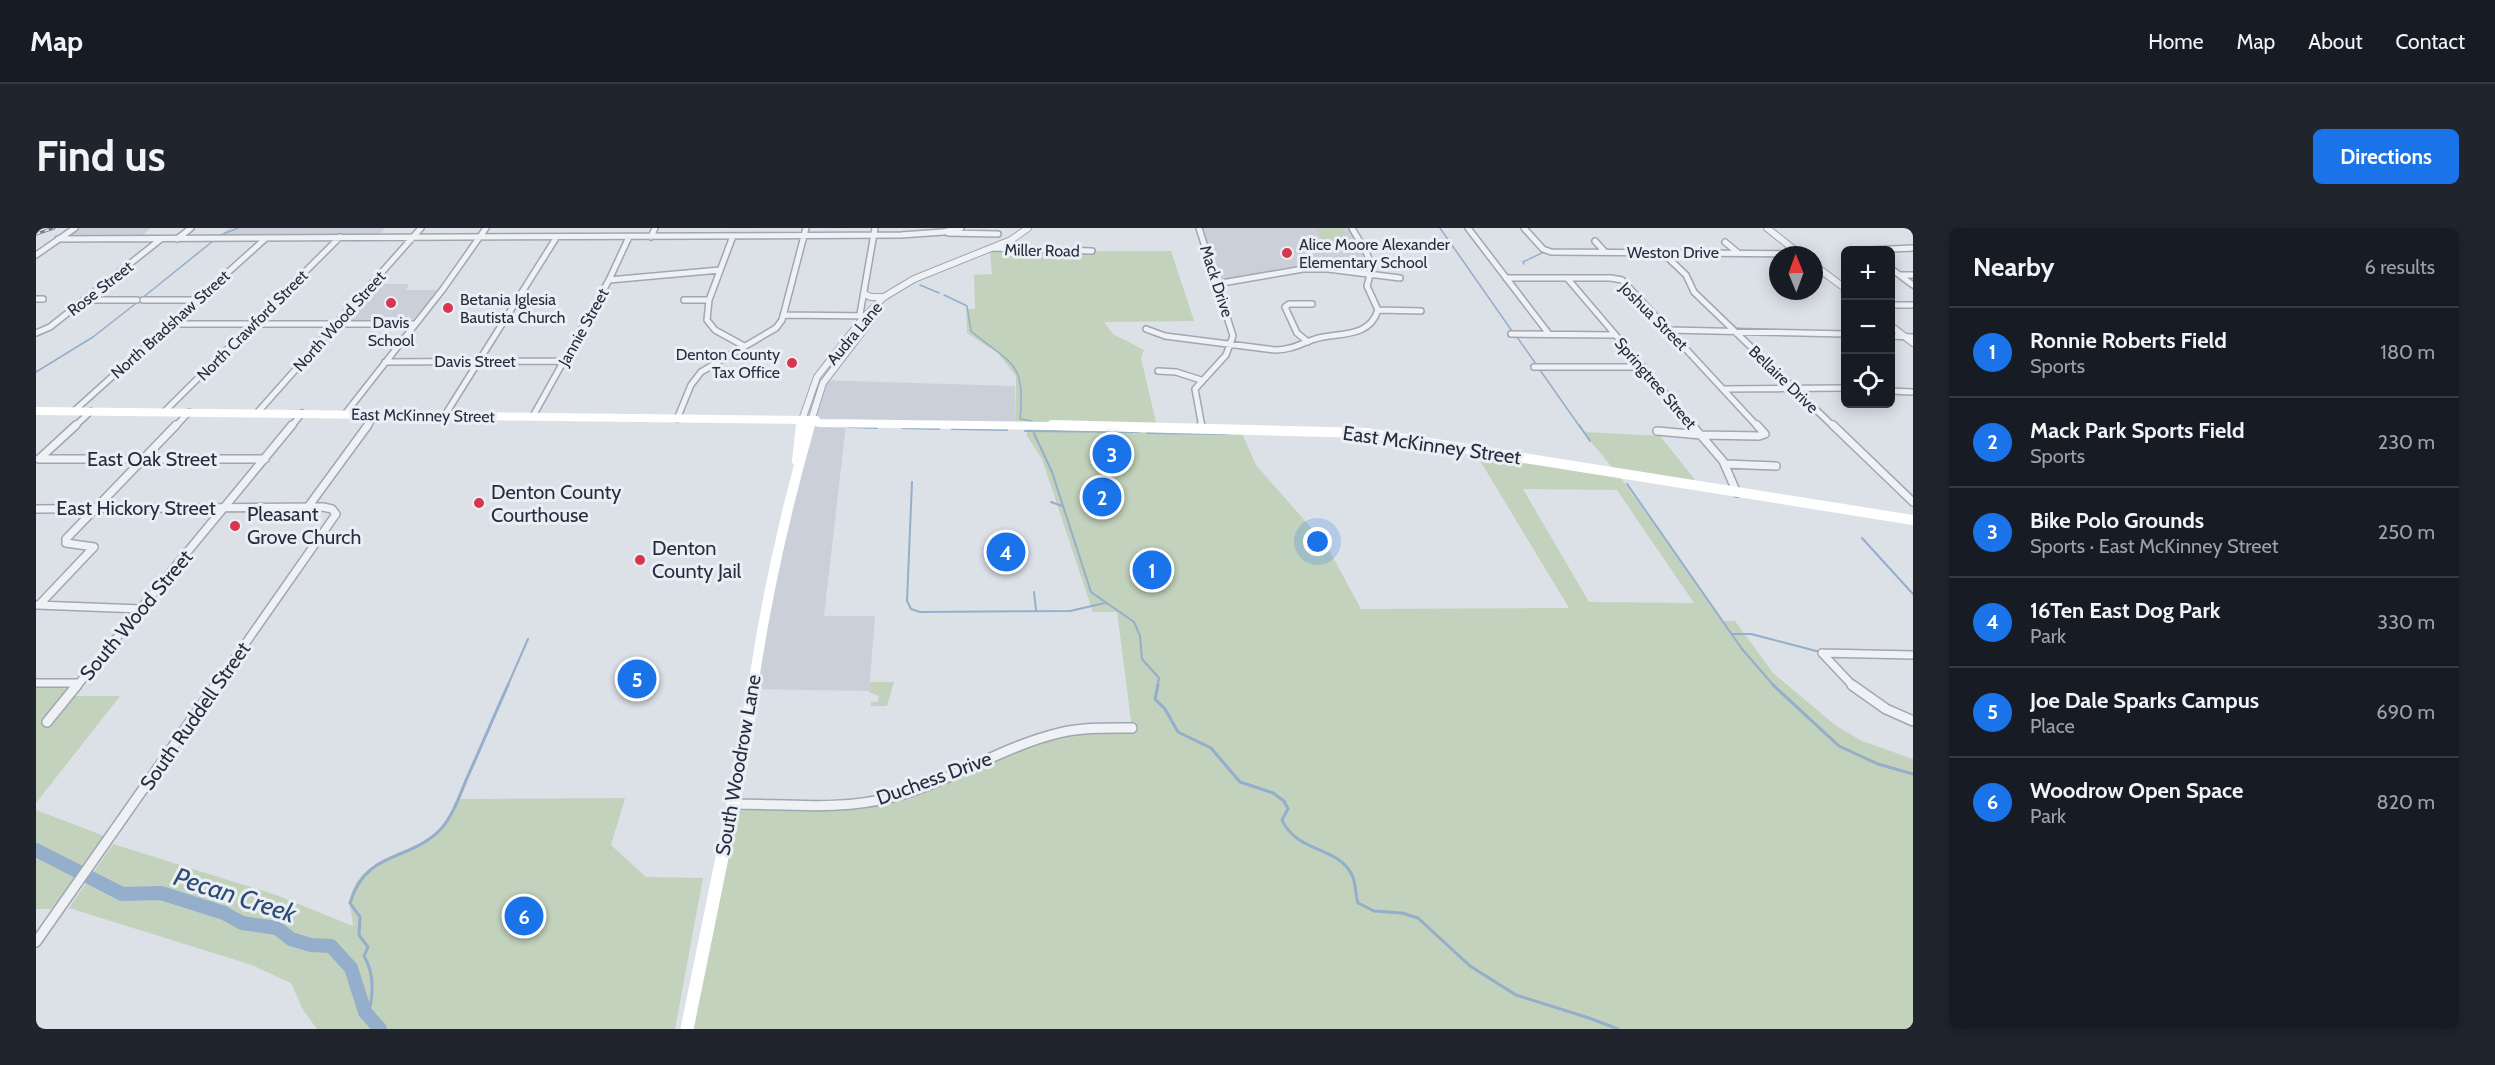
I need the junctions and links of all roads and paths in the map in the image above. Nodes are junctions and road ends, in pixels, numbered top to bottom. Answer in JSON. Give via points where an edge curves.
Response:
{"nodes":[{"id":1,"x":75,"y":228,"type":"edge"},
{"id":2,"x":191,"y":228,"type":"edge"},
{"id":3,"x":421,"y":228,"type":"edge"},
{"id":4,"x":486,"y":228,"type":"edge"},
{"id":5,"x":655,"y":228,"type":"edge"},
{"id":6,"x":707,"y":228,"type":"edge"},
{"id":7,"x":806,"y":228,"type":"edge"},
{"id":8,"x":874,"y":228,"type":"edge"},
{"id":9,"x":961,"y":228,"type":"edge"},
{"id":10,"x":1028,"y":228,"type":"edge"},
{"id":11,"x":1199,"y":228,"type":"edge"},
{"id":12,"x":1352,"y":228,"type":"edge"},
{"id":13,"x":1468,"y":228,"type":"edge"},
{"id":14,"x":1524,"y":228,"type":"edge"},
{"id":15,"x":1767,"y":228,"type":"edge"},
{"id":16,"x":942,"y":230,"type":"edge"},
{"id":17,"x":356,"y":232,"type":"dead end"},
{"id":18,"x":998,"y":234,"type":"dead end"},
{"id":19,"x":874,"y":235,"type":"junction"},
{"id":20,"x":733,"y":236,"type":"junction"},
{"id":21,"x":803,"y":236,"type":"junction"},
{"id":22,"x":340,"y":237,"type":"junction"},
{"id":23,"x":352,"y":237,"type":"junction"},
{"id":24,"x":412,"y":237,"type":"junction"},
{"id":25,"x":629,"y":237,"type":"junction"},
{"id":26,"x":651,"y":237,"type":"junction"},
{"id":27,"x":704,"y":237,"type":"junction"},
{"id":28,"x":266,"y":238,"type":"junction"},
{"id":29,"x":556,"y":238,"type":"junction"},
{"id":30,"x":58,"y":239,"type":"junction"},
{"id":31,"x":161,"y":239,"type":"junction"},
{"id":32,"x":177,"y":239,"type":"junction"},
{"id":33,"x":480,"y":239,"type":"junction"},
{"id":34,"x":1595,"y":241,"type":"dead end"},
{"id":35,"x":1725,"y":242,"type":"dead end"},
{"id":36,"x":1790,"y":246,"type":"edge"},
{"id":37,"x":991,"y":248,"type":"junction"},
{"id":38,"x":1895,"y":248,"type":"edge"},
{"id":39,"x":1913,"y":248,"type":"edge"},
{"id":40,"x":1092,"y":251,"type":"dead end"},
{"id":41,"x":1605,"y":252,"type":"junction"},
{"id":42,"x":1662,"y":252,"type":"junction"},
{"id":43,"x":1737,"y":252,"type":"junction"},
{"id":44,"x":1769,"y":253,"type":"edge"},
{"id":45,"x":36,"y":255,"type":"edge"},
{"id":46,"x":720,"y":270,"type":"junction"},
{"id":47,"x":1823,"y":271,"type":"edge"},
{"id":48,"x":1895,"y":272,"type":"edge"},
{"id":49,"x":934,"y":273,"type":"junction"},
{"id":50,"x":1900,"y":275,"type":"junction"},
{"id":51,"x":1913,"y":275,"type":"edge"},
{"id":52,"x":1371,"y":276,"type":"junction"},
{"id":53,"x":1400,"y":278,"type":"dead end"},
{"id":54,"x":1506,"y":278,"type":"junction"},
{"id":55,"x":1567,"y":278,"type":"junction"},
{"id":56,"x":609,"y":280,"type":"junction"},
{"id":57,"x":1216,"y":284,"type":"junction"},
{"id":58,"x":1913,"y":285,"type":"edge"},
{"id":59,"x":1841,"y":286,"type":"edge"},
{"id":60,"x":864,"y":294,"type":"junction"},
{"id":61,"x":884,"y":297,"type":"junction"},
{"id":62,"x":84,"y":300,"type":"junction"},
{"id":63,"x":198,"y":300,"type":"junction"},
{"id":64,"x":684,"y":300,"type":"dead end"},
{"id":65,"x":709,"y":300,"type":"junction"},
{"id":66,"x":1312,"y":304,"type":"dead end"},
{"id":67,"x":1895,"y":304,"type":"edge"},
{"id":68,"x":1913,"y":305,"type":"edge"},
{"id":69,"x":1378,"y":310,"type":"junction"},
{"id":70,"x":1420,"y":311,"type":"dead end"},
{"id":71,"x":783,"y":315,"type":"junction"},
{"id":72,"x":866,"y":315,"type":"junction"},
{"id":73,"x":170,"y":324,"type":"junction"},
{"id":74,"x":252,"y":324,"type":"junction"},
{"id":75,"x":335,"y":324,"type":"junction"},
{"id":76,"x":415,"y":324,"type":"junction"},
{"id":77,"x":1146,"y":329,"type":"dead end"},
{"id":78,"x":1895,"y":329,"type":"edge"},
{"id":79,"x":1669,"y":330,"type":"junction"},
{"id":80,"x":1734,"y":331,"type":"junction"},
{"id":81,"x":36,"y":333,"type":"edge"},
{"id":82,"x":1511,"y":334,"type":"dead end"},
{"id":83,"x":1549,"y":334,"type":"junction"},
{"id":84,"x":1841,"y":334,"type":"edge"},
{"id":85,"x":1615,"y":335,"type":"junction"},
{"id":86,"x":1895,"y":336,"type":"edge"},
{"id":87,"x":1905,"y":337,"type":"junction"},
{"id":88,"x":1913,"y":337,"type":"edge"},
{"id":89,"x":1308,"y":342,"type":"junction"},
{"id":90,"x":1913,"y":343,"type":"edge"},
{"id":91,"x":744,"y":346,"type":"junction"},
{"id":92,"x":1231,"y":346,"type":"junction"},
{"id":93,"x":480,"y":361,"type":"junction"},
{"id":94,"x":565,"y":361,"type":"junction"},
{"id":95,"x":385,"y":362,"type":"junction"},
{"id":96,"x":1534,"y":367,"type":"dead end"},
{"id":97,"x":1642,"y":367,"type":"junction"},
{"id":98,"x":1158,"y":371,"type":"dead end"},
{"id":99,"x":1201,"y":380,"type":"junction"},
{"id":100,"x":1841,"y":388,"type":"edge"},
{"id":101,"x":1724,"y":389,"type":"junction"},
{"id":102,"x":1795,"y":389,"type":"junction"},
{"id":103,"x":1895,"y":391,"type":"edge"},
{"id":104,"x":1913,"y":392,"type":"edge"},
{"id":105,"x":36,"y":411,"type":"edge"},
{"id":106,"x":74,"y":411,"type":"junction"},
{"id":107,"x":90,"y":411,"type":"junction"},
{"id":108,"x":164,"y":412,"type":"junction"},
{"id":109,"x":189,"y":412,"type":"junction"},
{"id":110,"x":257,"y":413,"type":"junction"},
{"id":111,"x":302,"y":413,"type":"junction"},
{"id":112,"x":345,"y":414,"type":"junction"},
{"id":113,"x":376,"y":414,"type":"junction"},
{"id":114,"x":445,"y":415,"type":"junction"},
{"id":115,"x":533,"y":416,"type":"junction"},
{"id":116,"x":676,"y":418,"type":"junction"},
{"id":117,"x":807,"y":421,"type":"junction"},
{"id":118,"x":1202,"y":428,"type":"junction"},
{"id":119,"x":1657,"y":431,"type":"dead end"},
{"id":120,"x":1701,"y":435,"type":"junction"},
{"id":121,"x":144,"y":458,"type":"junction"},
{"id":122,"x":265,"y":459,"type":"junction"},
{"id":123,"x":37,"y":460,"type":"edge"},
{"id":124,"x":1725,"y":464,"type":"junction"},
{"id":125,"x":1776,"y":466,"type":"dead end"},
{"id":126,"x":1737,"y":493,"type":"junction"},
{"id":127,"x":1913,"y":502,"type":"edge"},
{"id":128,"x":308,"y":507,"type":"junction"},
{"id":129,"x":96,"y":508,"type":"junction"},
{"id":130,"x":224,"y":508,"type":"junction"},
{"id":131,"x":36,"y":509,"type":"edge"},
{"id":132,"x":1913,"y":520,"type":"edge"},
{"id":133,"x":38,"y":605,"type":"edge"},
{"id":134,"x":141,"y":609,"type":"junction"},
{"id":135,"x":1913,"y":655,"type":"edge"},
{"id":136,"x":36,"y":683,"type":"edge"},
{"id":137,"x":80,"y":683,"type":"junction"},
{"id":138,"x":1913,"y":721,"type":"edge"},
{"id":139,"x":47,"y":722,"type":"dead end"},
{"id":140,"x":1132,"y":728,"type":"dead end"},
{"id":141,"x":733,"y":804,"type":"junction"},
{"id":142,"x":36,"y":942,"type":"edge"},
{"id":143,"x":687,"y":1029,"type":"edge"}],
"edges":[{"from":1,"to":30,"type":"street"},
{"from":2,"to":32,"type":"street"},
{"from":3,"to":24,"type":"street","name":"North Wood Street"},
{"from":4,"to":33,"type":"street"},
{"from":5,"to":26,"type":"street"},
{"from":6,"to":27,"type":"street"},
{"from":7,"to":21,"type":"street"},
{"from":8,"to":19,"type":"street"},
{"from":9,"to":16,"type":"street"},
{"from":10,"to":37,"type":"street","name":"Audra Lane"},
{"from":11,"to":57,"type":"street","name":"Mack Drive"},
{"from":12,"to":52,"type":"street","via":[[1371,260]]},
{"from":13,"to":54,"type":"street"},
{"from":14,"to":41,"type":"street","name":"Weston Drive","via":[[1546,251]]},
{"from":15,"to":36,"type":"street"},
{"from":16,"to":18,"type":"street","via":[[954,234]]},
{"from":16,"to":19,"type":"street"},
{"from":17,"to":23,"type":"street"},
{"from":19,"to":21,"type":"street"},
{"from":19,"to":60,"type":"street"},
{"from":20,"to":21,"type":"street"},
{"from":20,"to":27,"type":"street"},
{"from":20,"to":46,"type":"street"},
{"from":21,"to":71,"type":"street"},
{"from":22,"to":23,"type":"street"},
{"from":22,"to":28,"type":"street"},
{"from":22,"to":74,"type":"street","name":"North Crawford Street"},
{"from":23,"to":24,"type":"street"},
{"from":24,"to":33,"type":"street"},
{"from":24,"to":75,"type":"street","name":"North Wood Street"},
{"from":25,"to":26,"type":"street"},
{"from":25,"to":29,"type":"street"},
{"from":25,"to":56,"type":"street","name":"Jannie Street"},
{"from":26,"to":27,"type":"street"},
{"from":28,"to":32,"type":"street"},
{"from":28,"to":63,"type":"street","name":"North Bradshaw Street"},
{"from":29,"to":33,"type":"street"},
{"from":29,"to":93,"type":"street"},
{"from":30,"to":31,"type":"street"},
{"from":30,"to":45,"type":"street"},
{"from":31,"to":32,"type":"street"},
{"from":31,"to":62,"type":"street","name":"Rose Street"},
{"from":33,"to":76,"type":"street"},
{"from":34,"to":41,"type":"street"},
{"from":35,"to":43,"type":"street"},
{"from":37,"to":40,"type":"street","name":"Miller Road"},
{"from":37,"to":49,"type":"street","name":"Audra Lane"},
{"from":38,"to":39,"type":"street"},
{"from":41,"to":42,"type":"street","name":"Weston Drive"},
{"from":42,"to":43,"type":"street","name":"Weston Drive"},
{"from":42,"to":80,"type":"street","name":"Bellaire Drive","via":[[1686,275],[1692,290]]},
{"from":43,"to":44,"type":"street","name":"Weston Drive"},
{"from":46,"to":56,"type":"street","via":[[682,270]]},
{"from":46,"to":65,"type":"street"},
{"from":47,"to":59,"type":"street"},
{"from":48,"to":50,"type":"street"},
{"from":49,"to":61,"type":"street","name":"Audra Lane"},
{"from":49,"to":72,"type":"street","name":"Audra Lane"},
{"from":50,"to":51,"type":"street"},
{"from":50,"to":58,"type":"street"},
{"from":52,"to":53,"type":"street"},
{"from":52,"to":57,"type":"street","via":[[1307,269]]},
{"from":52,"to":69,"type":"street","via":[[1367,288]]},
{"from":54,"to":55,"type":"street","name":"Joshua Street"},
{"from":54,"to":83,"type":"street"},
{"from":55,"to":79,"type":"street","name":"Joshua Street","via":[[1622,280]]},
{"from":55,"to":85,"type":"street","name":"Springtree Street"},
{"from":56,"to":94,"type":"street","name":"Jannie Street"},
{"from":57,"to":92,"type":"street","name":"Mack Drive","via":[[1232,329]]},
{"from":60,"to":61,"type":"street"},
{"from":60,"to":72,"type":"street"},
{"from":61,"to":72,"type":"street","name":"Audra Lane"},
{"from":62,"to":63,"type":"street"},
{"from":62,"to":81,"type":"street","name":"Rose Street"},
{"from":63,"to":73,"type":"street","name":"North Bradshaw Street"},
{"from":64,"to":65,"type":"street"},
{"from":65,"to":91,"type":"street","via":[[707,320],[715,330]]},
{"from":66,"to":89,"type":"street","via":[[1285,307],[1297,333]]},
{"from":67,"to":68,"type":"street"},
{"from":69,"to":70,"type":"street"},
{"from":69,"to":89,"type":"street","via":[[1374,320],[1361,330]]},
{"from":71,"to":72,"type":"street"},
{"from":71,"to":91,"type":"street","via":[[776,328]]},
{"from":72,"to":117,"type":"street","name":"Audra Lane","via":[[833,364],[812,386]]},
{"from":73,"to":74,"type":"street"},
{"from":73,"to":106,"type":"street","name":"North Bradshaw Street"},
{"from":74,"to":75,"type":"street"},
{"from":74,"to":108,"type":"street","name":"North Crawford Street"},
{"from":75,"to":76,"type":"street"},
{"from":75,"to":110,"type":"street","name":"North Wood Street"},
{"from":76,"to":95,"type":"street"},
{"from":77,"to":92,"type":"street","via":[[1165,337]]},
{"from":78,"to":87,"type":"street"},
{"from":79,"to":80,"type":"street"},
{"from":79,"to":101,"type":"street","name":"Joshua Street"},
{"from":80,"to":84,"type":"street"},
{"from":80,"to":102,"type":"street","name":"Bellaire Drive"},
{"from":82,"to":83,"type":"street"},
{"from":83,"to":85,"type":"street"},
{"from":85,"to":97,"type":"street","name":"Springtree Street"},
{"from":86,"to":87,"type":"street"},
{"from":87,"to":88,"type":"street"},
{"from":87,"to":90,"type":"street"},
{"from":89,"to":92,"type":"street","via":[[1282,350]]},
{"from":91,"to":116,"type":"street","via":[[695,378]]},
{"from":92,"to":99,"type":"street","name":"Mack Drive"},
{"from":93,"to":94,"type":"street","name":"Davis Street"},
{"from":93,"to":95,"type":"street","name":"Davis Street"},
{"from":93,"to":114,"type":"street"},
{"from":94,"to":115,"type":"street","name":"Jannie Street"},
{"from":95,"to":112,"type":"street"},
{"from":96,"to":97,"type":"street"},
{"from":97,"to":120,"type":"street","name":"Springtree Street"},
{"from":98,"to":99,"type":"street"},
{"from":99,"to":118,"type":"street","via":[[1194,394]]},
{"from":100,"to":102,"type":"street"},
{"from":101,"to":102,"type":"street"},
{"from":101,"to":120,"type":"street","name":"Joshua Street","via":[[1765,435]]},
{"from":102,"to":127,"type":"street","name":"Bellaire Drive"},
{"from":103,"to":104,"type":"street"},
{"from":105,"to":106,"type":"main road","name":"East McKinney Street"},
{"from":106,"to":107,"type":"main road","name":"East McKinney Street"},
{"from":107,"to":108,"type":"main road","name":"East McKinney Street"},
{"from":107,"to":123,"type":"street"},
{"from":108,"to":109,"type":"main road","name":"East McKinney Street"},
{"from":109,"to":110,"type":"main road","name":"East McKinney Street"},
{"from":109,"to":121,"type":"street"},
{"from":110,"to":111,"type":"main road","name":"East McKinney Street"},
{"from":111,"to":112,"type":"main road","name":"East McKinney Street"},
{"from":111,"to":122,"type":"street"},
{"from":112,"to":113,"type":"main road","name":"East McKinney Street"},
{"from":113,"to":114,"type":"main road","name":"East McKinney Street"},
{"from":113,"to":128,"type":"street"},
{"from":114,"to":115,"type":"main road","name":"East McKinney Street"},
{"from":115,"to":116,"type":"main road","name":"East McKinney Street"},
{"from":116,"to":117,"type":"main road","name":"East McKinney Street"},
{"from":117,"to":118,"type":"main road","name":"East McKinney Street"},
{"from":117,"to":141,"type":"main road","name":"South Woodrow Lane","via":[[805,445],[787,501],[764,610],[747,736]]},
{"from":118,"to":126,"type":"main road","name":"East McKinney Street","via":[[1378,435]]},
{"from":119,"to":120,"type":"street"},
{"from":120,"to":124,"type":"street","name":"Springtree Street"},
{"from":121,"to":122,"type":"street","name":"East Oak Street"},
{"from":121,"to":123,"type":"street","name":"East Oak Street"},
{"from":121,"to":129,"type":"street"},
{"from":122,"to":130,"type":"street"},
{"from":124,"to":125,"type":"street"},
{"from":124,"to":126,"type":"street","name":"Springtree Street"},
{"from":126,"to":132,"type":"main road","name":"East McKinney Street"},
{"from":128,"to":130,"type":"street","name":"East Hickory Street"},
{"from":128,"to":142,"type":"street","name":"South Ruddell Street","via":[[328,507],[336,514]]},
{"from":129,"to":130,"type":"street","name":"East Hickory Street"},
{"from":129,"to":131,"type":"street","name":"East Hickory Street"},
{"from":129,"to":133,"type":"street","via":[[66,539],[66,543],[94,548]]},
{"from":130,"to":134,"type":"street","name":"South Wood Street"},
{"from":133,"to":134,"type":"street"},
{"from":134,"to":137,"type":"street","name":"South Wood Street"},
{"from":135,"to":138,"type":"street","via":[[1822,653],[1865,698],[1883,710]]},
{"from":136,"to":137,"type":"street"},
{"from":137,"to":139,"type":"street","name":"South Wood Street"},
{"from":140,"to":141,"type":"street","name":"Duchess Drive","via":[[1047,736],[879,800]]},
{"from":141,"to":143,"type":"main road","name":"South Woodrow Lane"}]}
